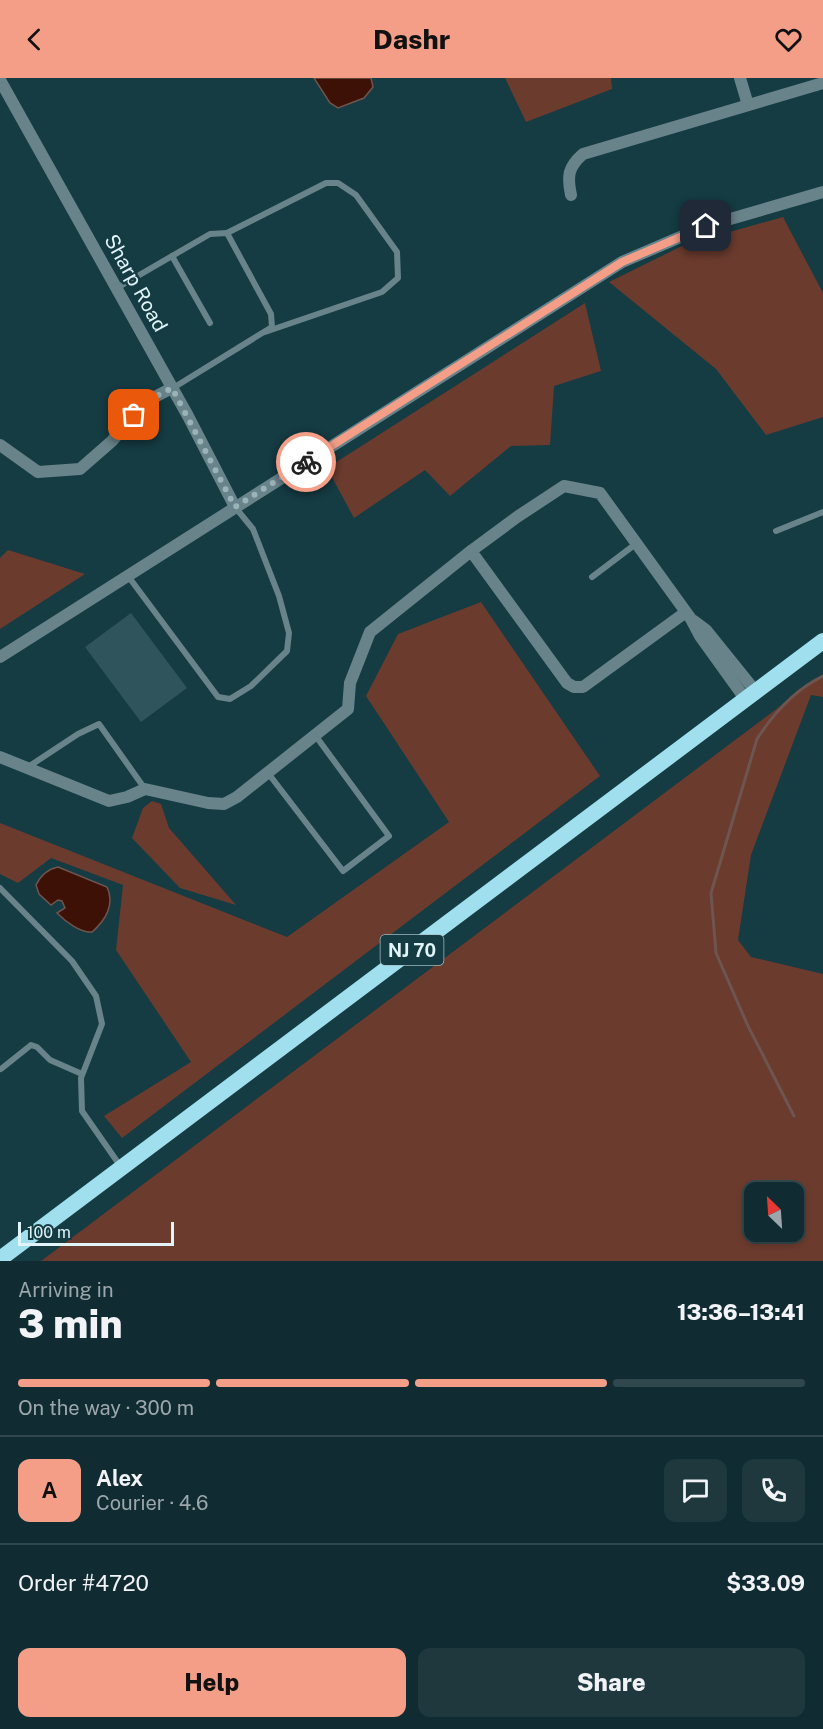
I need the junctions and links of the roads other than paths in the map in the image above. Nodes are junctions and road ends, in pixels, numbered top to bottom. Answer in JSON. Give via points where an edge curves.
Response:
{"nodes":[{"id":1,"x":740,"y":78,"type":"edge"},
{"id":2,"x":0,"y":80,"type":"edge"},
{"id":3,"x":822,"y":84,"type":"edge"},
{"id":4,"x":748,"y":105,"type":"junction"},
{"id":5,"x":823,"y":192,"type":"edge"},
{"id":6,"x":571,"y":195,"type":"dead end"},
{"id":7,"x":227,"y":233,"type":"junction"},
{"id":8,"x":172,"y":256,"type":"junction"},
{"id":9,"x":116,"y":288,"type":"junction"},
{"id":10,"x":210,"y":323,"type":"dead end"},
{"id":11,"x":265,"y":333,"type":"junction"},
{"id":12,"x":172,"y":388,"type":"junction"},
{"id":13,"x":0,"y":445,"type":"edge"},
{"id":14,"x":235,"y":507,"type":"junction"},
{"id":15,"x":823,"y":512,"type":"edge"},
{"id":16,"x":776,"y":531,"type":"dead end"},
{"id":17,"x":637,"y":543,"type":"junction"},
{"id":18,"x":471,"y":551,"type":"junction"},
{"id":19,"x":128,"y":576,"type":"junction"},
{"id":20,"x":592,"y":577,"type":"dead end"},
{"id":21,"x":689,"y":615,"type":"junction"},
{"id":22,"x":823,"y":641,"type":"edge"},
{"id":23,"x":0,"y":657,"type":"edge"},
{"id":24,"x":751,"y":696,"type":"junction"},
{"id":25,"x":315,"y":735,"type":"junction"},
{"id":26,"x":0,"y":756,"type":"edge"},
{"id":27,"x":28,"y":767,"type":"junction"},
{"id":28,"x":268,"y":773,"type":"junction"},
{"id":29,"x":145,"y":789,"type":"junction"},
{"id":30,"x":0,"y":888,"type":"edge"},
{"id":31,"x":1,"y":1069,"type":"edge"},
{"id":32,"x":82,"y":1074,"type":"junction"},
{"id":33,"x":122,"y":1168,"type":"junction"},
{"id":34,"x":0,"y":1259,"type":"edge"}],
"edges":[{"from":1,"to":4,"type":"street"},
{"from":2,"to":9,"type":"street","name":"Sharp Road"},
{"from":3,"to":4,"type":"street"},
{"from":4,"to":6,"type":"street","via":[[583,154],[572,165],[567,179]]},
{"from":5,"to":14,"type":"street","via":[[706,226],[649,249],[572,292]]},
{"from":7,"to":8,"type":"lane","via":[[210,234]]},
{"from":7,"to":11,"type":"lane","via":[[271,314],[272,327]]},
{"from":7,"to":11,"type":"lane","via":[[326,183],[338,183],[356,195],[397,252],[398,278],[382,292]]},
{"from":8,"to":9,"type":"lane"},
{"from":8,"to":10,"type":"lane"},
{"from":9,"to":12,"type":"street","name":"Sharp Road"},
{"from":11,"to":12,"type":"lane"},
{"from":12,"to":13,"type":"street","via":[[145,402],[112,441],[80,469],[38,472]]},
{"from":12,"to":14,"type":"street","name":"Sharp Road"},
{"from":14,"to":19,"type":"street"},
{"from":14,"to":19,"type":"lane","via":[[253,529],[289,633],[287,651],[251,687],[230,699],[218,697]]},
{"from":15,"to":16,"type":"lane"},
{"from":17,"to":18,"type":"street","via":[[600,493],[564,486]]},
{"from":17,"to":20,"type":"lane"},
{"from":17,"to":21,"type":"street"},
{"from":18,"to":21,"type":"street","via":[[567,683],[574,687],[583,687]]},
{"from":18,"to":25,"type":"street","via":[[370,632],[350,683],[348,709]]},
{"from":19,"to":23,"type":"street"},
{"from":21,"to":24,"type":"street","via":[[700,636]]},
{"from":22,"to":24,"type":"highway","number":"NJ 70"},
{"from":24,"to":33,"type":"highway","number":"NJ 70"},
{"from":25,"to":28,"type":"street"},
{"from":25,"to":28,"type":"lane","via":[[389,836],[343,871]]},
{"from":26,"to":27,"type":"street"},
{"from":27,"to":29,"type":"street","via":[[109,801]]},
{"from":27,"to":29,"type":"lane","via":[[99,724]]},
{"from":28,"to":29,"type":"street","via":[[225,804]]},
{"from":30,"to":32,"type":"lane","via":[[72,961],[96,996],[102,1024]]},
{"from":31,"to":32,"type":"lane","via":[[31,1045],[50,1060]]},
{"from":32,"to":33,"type":"lane","via":[[82,1111]]},
{"from":33,"to":34,"type":"highway","number":"NJ 70"}]}
